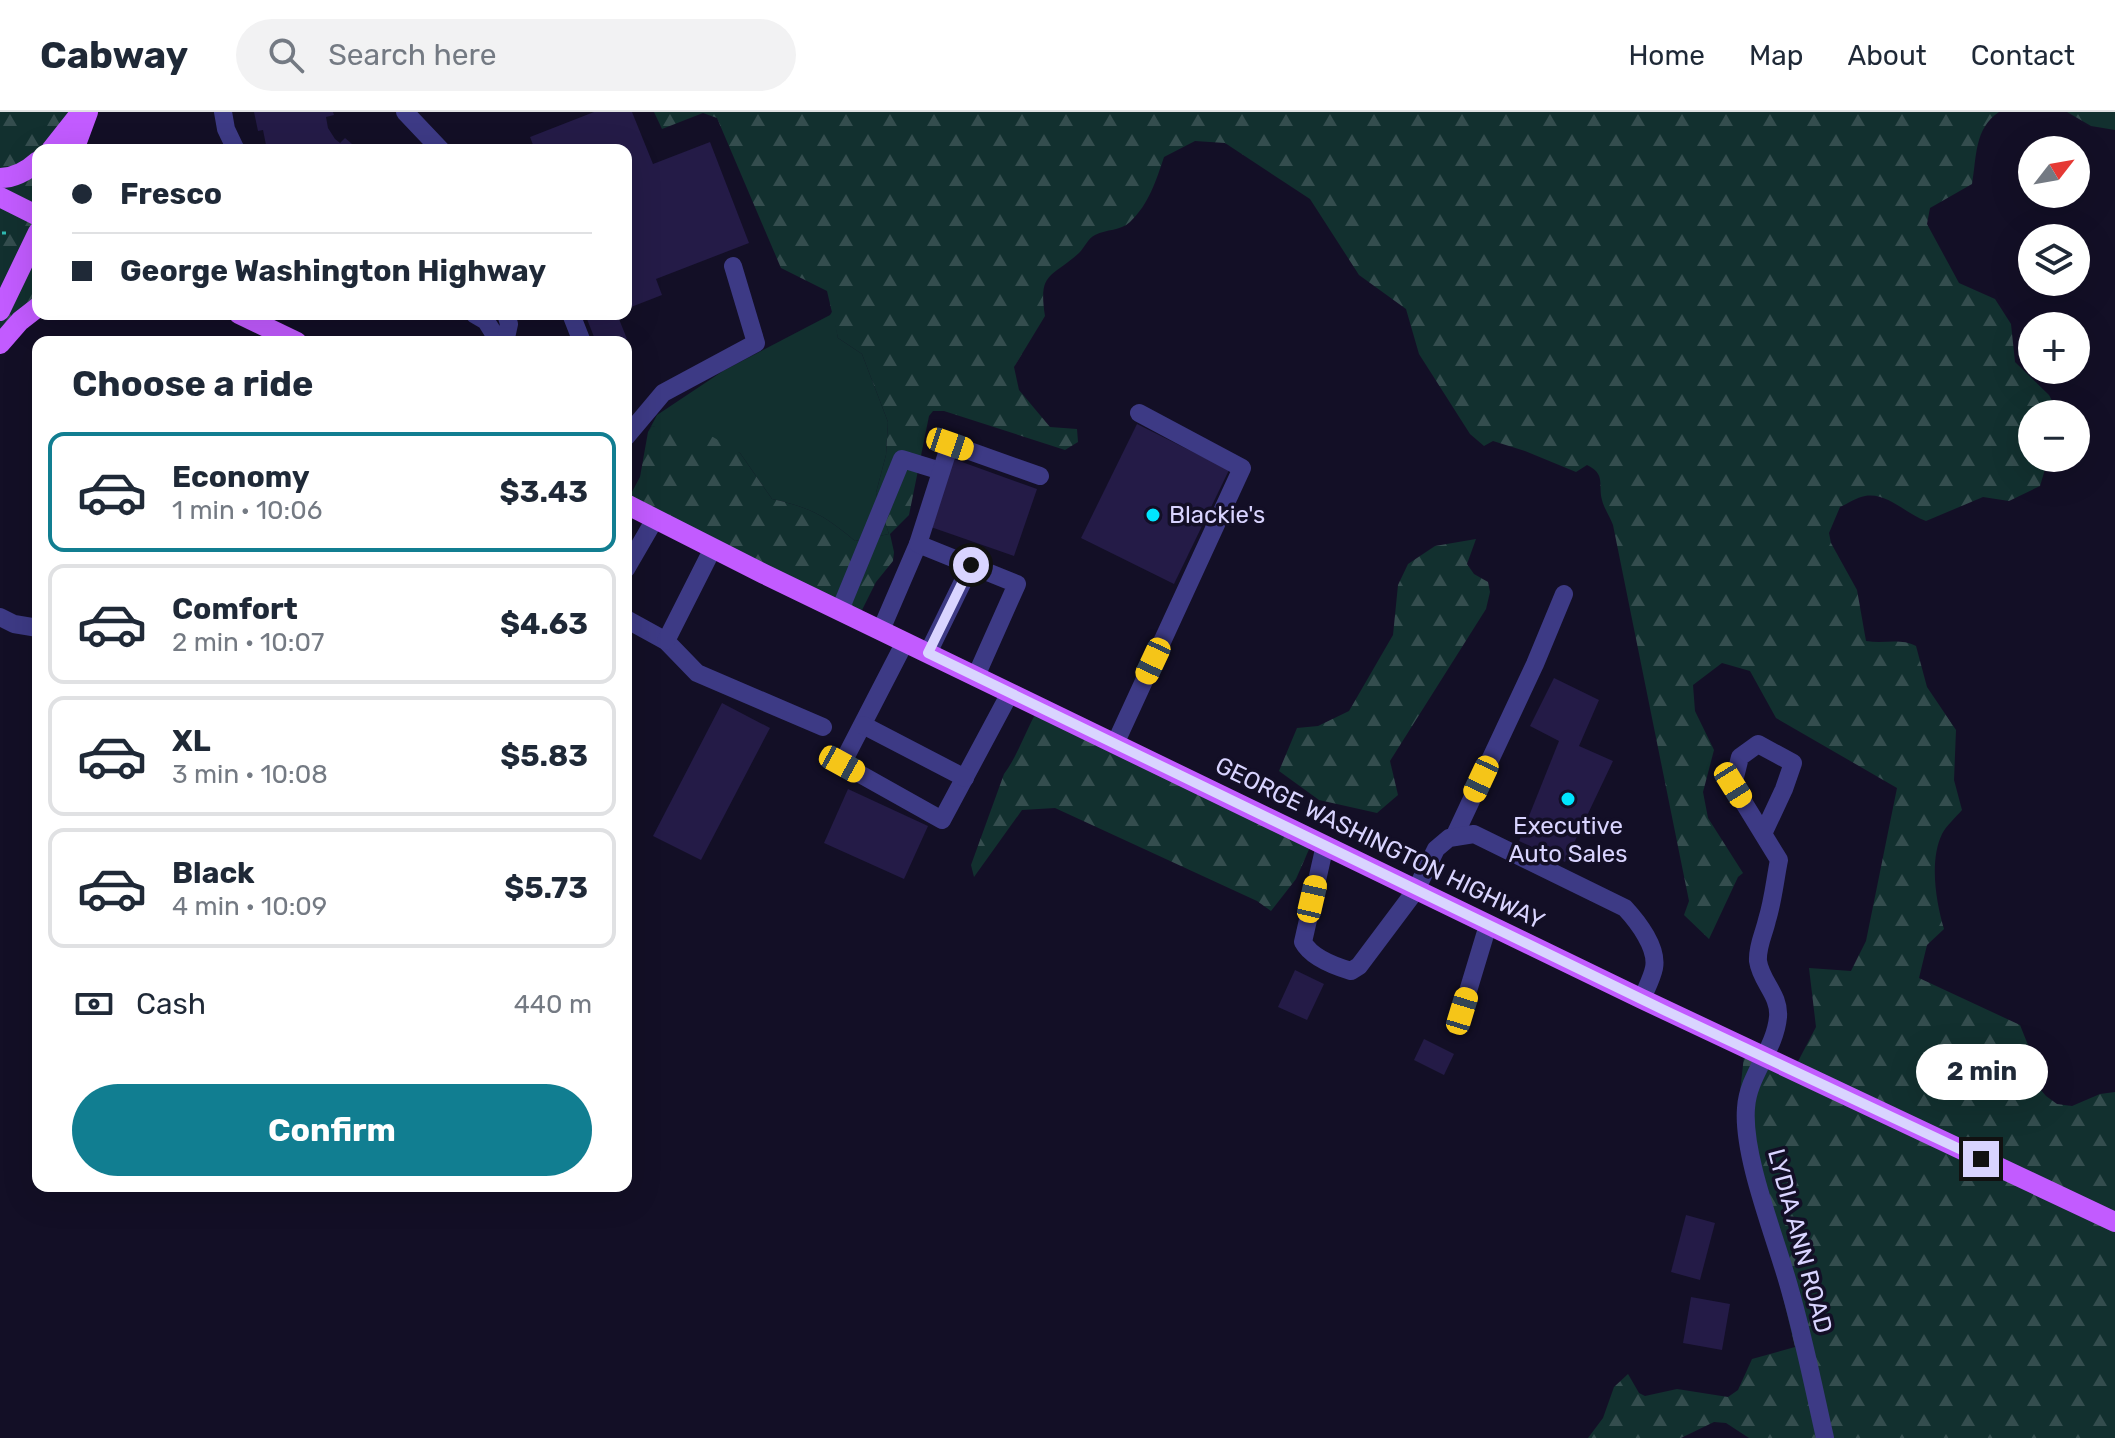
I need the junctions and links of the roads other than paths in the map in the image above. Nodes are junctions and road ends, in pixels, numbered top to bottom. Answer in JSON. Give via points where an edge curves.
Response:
{"nodes":[{"id":1,"x":81,"y":112,"type":"edge"},
{"id":2,"x":90,"y":112,"type":"edge"},
{"id":3,"x":223,"y":112,"type":"edge"},
{"id":4,"x":405,"y":112,"type":"edge"},
{"id":5,"x":56,"y":144,"type":"edge"},
{"id":6,"x":77,"y":144,"type":"edge"},
{"id":7,"x":86,"y":144,"type":"edge"},
{"id":8,"x":233,"y":144,"type":"edge"},
{"id":9,"x":435,"y":144,"type":"edge"},
{"id":10,"x":32,"y":165,"type":"edge"},
{"id":11,"x":0,"y":178,"type":"edge"},
{"id":12,"x":0,"y":197,"type":"edge"},
{"id":13,"x":32,"y":213,"type":"edge"},
{"id":14,"x":32,"y":244,"type":"edge"},
{"id":15,"x":733,"y":266,"type":"dead end"},
{"id":16,"x":0,"y":311,"type":"edge"},
{"id":17,"x":32,"y":312,"type":"edge"},
{"id":18,"x":251,"y":320,"type":"edge"},
{"id":19,"x":285,"y":336,"type":"edge"},
{"id":20,"x":0,"y":344,"type":"edge"},
{"id":21,"x":1139,"y":413,"type":"dead end"},
{"id":22,"x":632,"y":430,"type":"edge"},
{"id":23,"x":941,"y":471,"type":"junction"},
{"id":24,"x":1040,"y":476,"type":"dead end"},
{"id":25,"x":632,"y":507,"type":"edge"},
{"id":26,"x":655,"y":519,"type":"junction"},
{"id":27,"x":918,"y":544,"type":"junction"},
{"id":28,"x":713,"y":548,"type":"junction"},
{"id":29,"x":632,"y":559,"type":"edge"},
{"id":30,"x":971,"y":565,"type":"junction"},
{"id":31,"x":1564,"y":594,"type":"dead end"},
{"id":32,"x":840,"y":610,"type":"junction"},
{"id":33,"x":0,"y":617,"type":"edge"},
{"id":34,"x":632,"y":622,"type":"edge"},
{"id":35,"x":32,"y":627,"type":"edge"},
{"id":36,"x":881,"y":630,"type":"junction"},
{"id":37,"x":666,"y":641,"type":"junction"},
{"id":38,"x":905,"y":642,"type":"junction"},
{"id":39,"x":928,"y":653,"type":"junction"},
{"id":40,"x":976,"y":676,"type":"junction"},
{"id":41,"x":1010,"y":693,"type":"junction"},
{"id":42,"x":863,"y":725,"type":"junction"},
{"id":43,"x":823,"y":727,"type":"dead end"},
{"id":44,"x":1115,"y":744,"type":"junction"},
{"id":45,"x":965,"y":778,"type":"junction"},
{"id":46,"x":1763,"y":834,"type":"dead end"},
{"id":47,"x":1454,"y":837,"type":"junction"},
{"id":48,"x":1325,"y":845,"type":"junction"},
{"id":49,"x":1416,"y":890,"type":"junction"},
{"id":50,"x":1488,"y":925,"type":"junction"},
{"id":51,"x":1642,"y":999,"type":"junction"},
{"id":52,"x":1462,"y":1011,"type":"dead end"},
{"id":53,"x":1763,"y":1057,"type":"junction"},
{"id":54,"x":2115,"y":1222,"type":"edge"},
{"id":55,"x":1825,"y":1438,"type":"edge"}],
"edges":[{"from":1,"to":5,"type":"main road"},
{"from":2,"to":6,"type":"main road"},
{"from":2,"to":7,"type":"main road"},
{"from":3,"to":8,"type":"street"},
{"from":4,"to":9,"type":"street"},
{"from":10,"to":11,"type":"main road"},
{"from":12,"to":13,"type":"main road"},
{"from":14,"to":16,"type":"main road"},
{"from":15,"to":22,"type":"street","via":[[756,343],[663,393]]},
{"from":17,"to":20,"type":"main road"},
{"from":18,"to":19,"type":"main road"},
{"from":21,"to":44,"type":"street","via":[[1242,468]]},
{"from":23,"to":24,"type":"street","via":[[950,444]]},
{"from":23,"to":27,"type":"street"},
{"from":23,"to":32,"type":"street","via":[[902,459]]},
{"from":25,"to":26,"type":"main road","name":"GEORGE WASHINGTON HIGHWAY"},
{"from":26,"to":28,"type":"main road","name":"GEORGE WASHINGTON HIGHWAY"},
{"from":26,"to":29,"type":"street"},
{"from":27,"to":30,"type":"street"},
{"from":27,"to":36,"type":"street"},
{"from":28,"to":32,"type":"main road","name":"GEORGE WASHINGTON HIGHWAY"},
{"from":28,"to":37,"type":"street"},
{"from":30,"to":39,"type":"street"},
{"from":30,"to":40,"type":"street","via":[[1017,584]]},
{"from":31,"to":47,"type":"street"},
{"from":32,"to":36,"type":"main road","name":"GEORGE WASHINGTON HIGHWAY"},
{"from":33,"to":35,"type":"street"},
{"from":34,"to":37,"type":"street"},
{"from":36,"to":38,"type":"main road","name":"GEORGE WASHINGTON HIGHWAY"},
{"from":37,"to":43,"type":"street","via":[[697,673]]},
{"from":38,"to":39,"type":"main road","name":"GEORGE WASHINGTON HIGHWAY"},
{"from":38,"to":42,"type":"street"},
{"from":39,"to":40,"type":"main road","name":"GEORGE WASHINGTON HIGHWAY"},
{"from":40,"to":41,"type":"main road","name":"GEORGE WASHINGTON HIGHWAY"},
{"from":41,"to":44,"type":"main road","name":"GEORGE WASHINGTON HIGHWAY"},
{"from":41,"to":45,"type":"street"},
{"from":42,"to":45,"type":"street"},
{"from":42,"to":45,"type":"street","via":[[842,764],[942,820]]},
{"from":44,"to":48,"type":"main road","name":"GEORGE WASHINGTON HIGHWAY"},
{"from":46,"to":53,"type":"street","name":"LYDIA ANN ROAD","via":[[1779,860],[1759,944],[1762,975],[1778,1007]]},
{"from":47,"to":49,"type":"street","via":[[1436,849]]},
{"from":47,"to":51,"type":"street","via":[[1474,834],[1625,908],[1639,923],[1654,956]]},
{"from":48,"to":49,"type":"main road","name":"GEORGE WASHINGTON HIGHWAY"},
{"from":48,"to":49,"type":"street","via":[[1303,942],[1307,950],[1339,968],[1351,971],[1359,966]]},
{"from":49,"to":50,"type":"main road","name":"GEORGE WASHINGTON HIGHWAY"},
{"from":50,"to":51,"type":"main road","name":"GEORGE WASHINGTON HIGHWAY"},
{"from":50,"to":52,"type":"street"},
{"from":51,"to":53,"type":"main road","name":"GEORGE WASHINGTON HIGHWAY"},
{"from":53,"to":54,"type":"main road","name":"GEORGE WASHINGTON HIGHWAY"},
{"from":53,"to":55,"type":"street","name":"LYDIA ANN ROAD","via":[[1746,1107],[1749,1149],[1791,1292]]}]}
